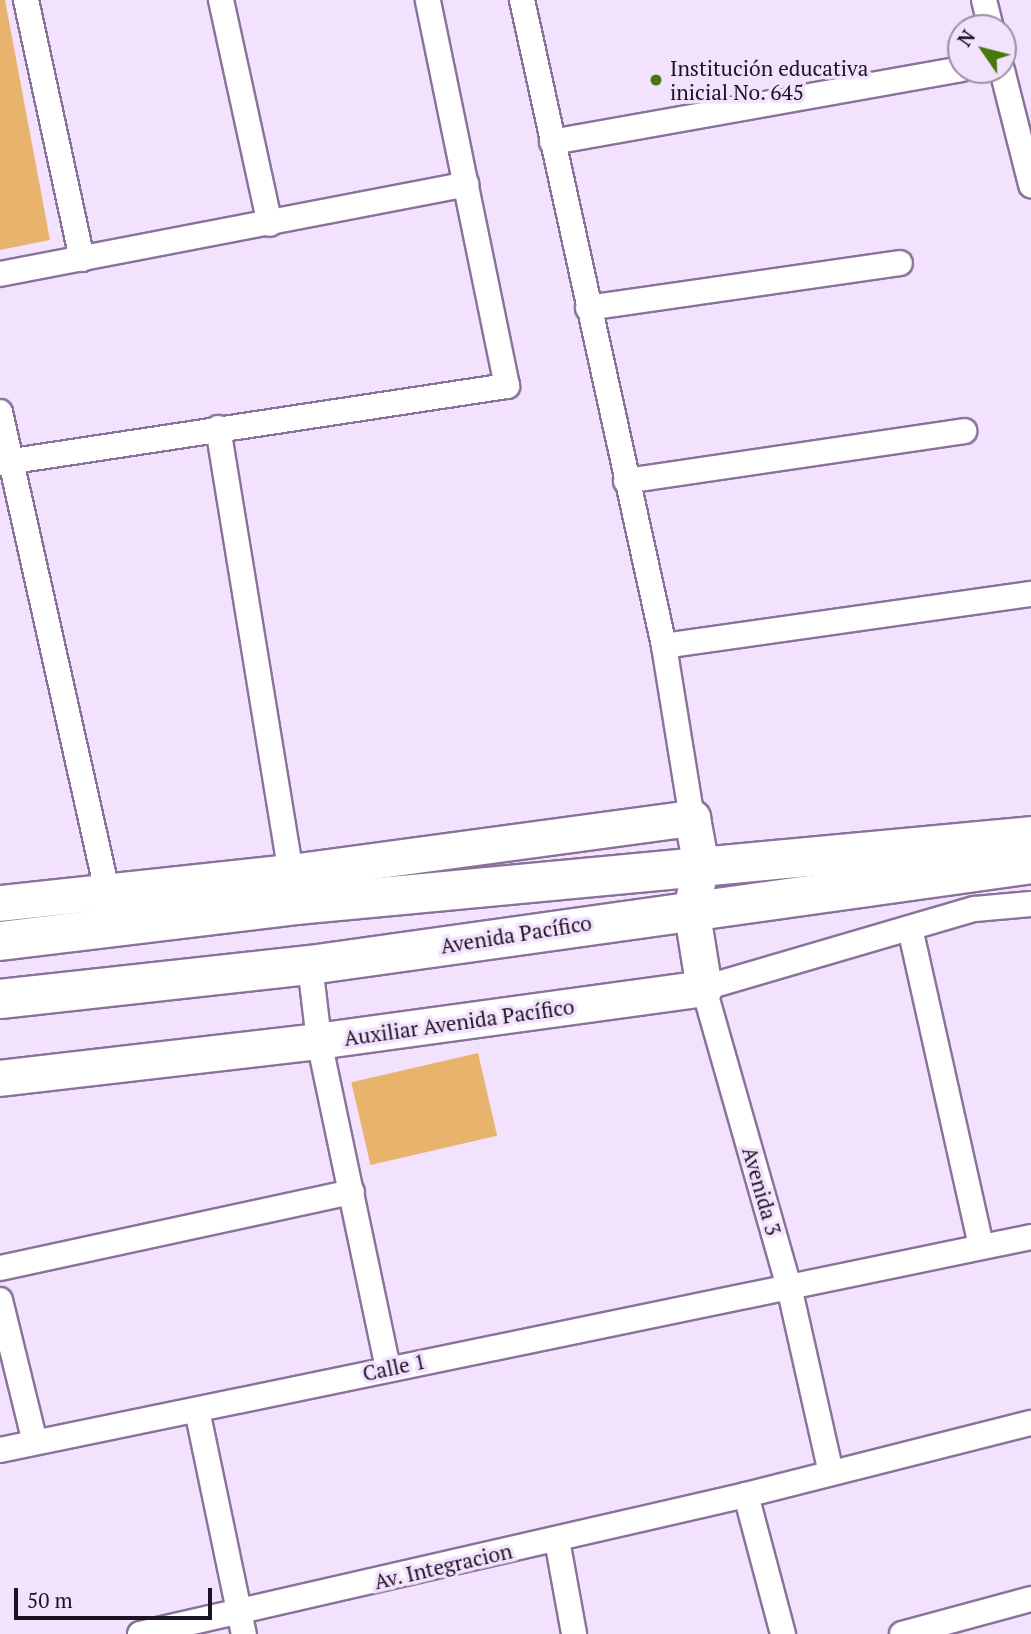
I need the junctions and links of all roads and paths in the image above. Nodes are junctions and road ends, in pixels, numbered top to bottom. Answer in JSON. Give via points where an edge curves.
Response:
{"nodes":[{"id":1,"x":26,"y":0,"type":"edge"},
{"id":2,"x":221,"y":0,"type":"edge"},
{"id":3,"x":428,"y":0,"type":"edge"},
{"id":4,"x":522,"y":0,"type":"edge"},
{"id":5,"x":947,"y":71,"type":"edge"},
{"id":6,"x":1006,"y":84,"type":"edge"},
{"id":7,"x":552,"y":142,"type":"junction"},
{"id":8,"x":1029,"y":173,"type":"edge"},
{"id":9,"x":466,"y":184,"type":"junction"},
{"id":10,"x":271,"y":224,"type":"junction"},
{"id":11,"x":82,"y":259,"type":"junction"},
{"id":12,"x":900,"y":263,"type":"dead end"},
{"id":13,"x":0,"y":274,"type":"edge"},
{"id":14,"x":588,"y":308,"type":"junction"},
{"id":15,"x":0,"y":412,"type":"edge"},
{"id":16,"x":218,"y":428,"type":"junction"},
{"id":17,"x":964,"y":431,"type":"dead end"},
{"id":18,"x":5,"y":462,"type":"edge"},
{"id":19,"x":626,"y":481,"type":"junction"},
{"id":20,"x":1031,"y":594,"type":"edge"},
{"id":21,"x":664,"y":646,"type":"junction"},
{"id":22,"x":692,"y":818,"type":"junction"},
{"id":23,"x":1031,"y":836,"type":"edge"},
{"id":24,"x":1031,"y":864,"type":"edge"},
{"id":25,"x":701,"y":866,"type":"junction"},
{"id":26,"x":607,"y":875,"type":"junction"},
{"id":27,"x":294,"y":889,"type":"junction"},
{"id":28,"x":107,"y":891,"type":"junction"},
{"id":29,"x":0,"y":902,"type":"edge"},
{"id":30,"x":1031,"y":904,"type":"edge"},
{"id":31,"x":691,"y":908,"type":"junction"},
{"id":32,"x":614,"y":919,"type":"junction"},
{"id":33,"x":911,"y":928,"type":"junction"},
{"id":34,"x":0,"y":941,"type":"edge"},
{"id":35,"x":310,"y":965,"type":"junction"},
{"id":36,"x":705,"y":988,"type":"junction"},
{"id":37,"x":0,"y":999,"type":"edge"},
{"id":38,"x":319,"y":1041,"type":"junction"},
{"id":39,"x":0,"y":1078,"type":"edge"},
{"id":40,"x":352,"y":1192,"type":"junction"},
{"id":41,"x":1031,"y":1237,"type":"edge"},
{"id":42,"x":981,"y":1246,"type":"junction"},
{"id":43,"x":0,"y":1268,"type":"edge"},
{"id":44,"x":789,"y":1287,"type":"junction"},
{"id":45,"x":0,"y":1300,"type":"edge"},
{"id":46,"x":388,"y":1368,"type":"junction"},
{"id":47,"x":197,"y":1410,"type":"junction"},
{"id":48,"x":1031,"y":1423,"type":"edge"},
{"id":49,"x":35,"y":1443,"type":"junction"},
{"id":50,"x":0,"y":1450,"type":"edge"},
{"id":51,"x":831,"y":1474,"type":"junction"},
{"id":52,"x":746,"y":1495,"type":"junction"},
{"id":53,"x":557,"y":1540,"type":"junction"},
{"id":54,"x":1031,"y":1599,"type":"edge"},
{"id":55,"x":242,"y":1623,"type":"edge"},
{"id":56,"x":140,"y":1634,"type":"edge"},
{"id":57,"x":574,"y":1634,"type":"edge"},
{"id":58,"x":783,"y":1634,"type":"edge"},
{"id":59,"x":902,"y":1634,"type":"edge"}],
"edges":[{"from":1,"to":11,"type":"street"},
{"from":2,"to":10,"type":"street"},
{"from":3,"to":9,"type":"street"},
{"from":4,"to":7,"type":"street"},
{"from":5,"to":7,"type":"street"},
{"from":6,"to":8,"type":"street"},
{"from":7,"to":14,"type":"street"},
{"from":9,"to":10,"type":"street"},
{"from":9,"to":16,"type":"street","via":[[507,386]]},
{"from":10,"to":11,"type":"street"},
{"from":11,"to":13,"type":"street"},
{"from":12,"to":14,"type":"street"},
{"from":14,"to":19,"type":"street"},
{"from":15,"to":18,"type":"street"},
{"from":16,"to":18,"type":"street"},
{"from":16,"to":27,"type":"street"},
{"from":17,"to":19,"type":"street"},
{"from":18,"to":28,"type":"street"},
{"from":19,"to":21,"type":"street"},
{"from":20,"to":21,"type":"street","via":[[1001,594]]},
{"from":21,"to":22,"type":"street"},
{"from":22,"to":25,"type":"main road"},
{"from":22,"to":27,"type":"main road"},
{"from":23,"to":25,"type":"main road"},
{"from":24,"to":31,"type":"main road","name":"Avenida Pacífico"},
{"from":25,"to":26,"type":"main road"},
{"from":25,"to":31,"type":"main road"},
{"from":26,"to":27,"type":"main road"},
{"from":26,"to":32,"type":"main road","via":[[618,880],[625,891],[625,904]]},
{"from":27,"to":28,"type":"main road"},
{"from":27,"to":34,"type":"main road"},
{"from":28,"to":29,"type":"main road"},
{"from":30,"to":33,"type":"street","name":"Auxiliar Avenida Pacífico","via":[[975,909]]},
{"from":31,"to":32,"type":"main road","name":"Avenida Pacífico"},
{"from":31,"to":36,"type":"main road","name":"Avenida 3"},
{"from":32,"to":35,"type":"main road","name":"Avenida Pacífico"},
{"from":33,"to":36,"type":"street","name":"Auxiliar Avenida Pacífico"},
{"from":33,"to":42,"type":"street"},
{"from":35,"to":37,"type":"main road","name":"Avenida Pacífico"},
{"from":35,"to":38,"type":"street"},
{"from":36,"to":38,"type":"main road","name":"Auxiliar Avenida Pacífico"},
{"from":36,"to":44,"type":"street","name":"Avenida 3"},
{"from":38,"to":39,"type":"main road","name":"Auxiliar Avenida Pacífico"},
{"from":38,"to":40,"type":"street"},
{"from":40,"to":43,"type":"street"},
{"from":40,"to":46,"type":"street"},
{"from":41,"to":42,"type":"street","name":"Calle 1"},
{"from":42,"to":44,"type":"street","name":"Calle 1"},
{"from":44,"to":46,"type":"street","name":"Calle 1"},
{"from":44,"to":51,"type":"street","name":"Avenida 3"},
{"from":45,"to":49,"type":"street"},
{"from":46,"to":47,"type":"street","name":"Calle 1"},
{"from":47,"to":49,"type":"street","name":"Calle 1"},
{"from":47,"to":55,"type":"street"},
{"from":48,"to":51,"type":"street","name":"Av. Integracion"},
{"from":49,"to":50,"type":"street","name":"Calle 1"},
{"from":51,"to":52,"type":"street","name":"Av. Integracion"},
{"from":52,"to":53,"type":"street","name":"Av. Integracion"},
{"from":52,"to":58,"type":"street"},
{"from":53,"to":55,"type":"street","name":"Av. Integracion"},
{"from":53,"to":57,"type":"street"},
{"from":54,"to":59,"type":"street"},
{"from":55,"to":56,"type":"street","name":"Av. Integracion"}]}
